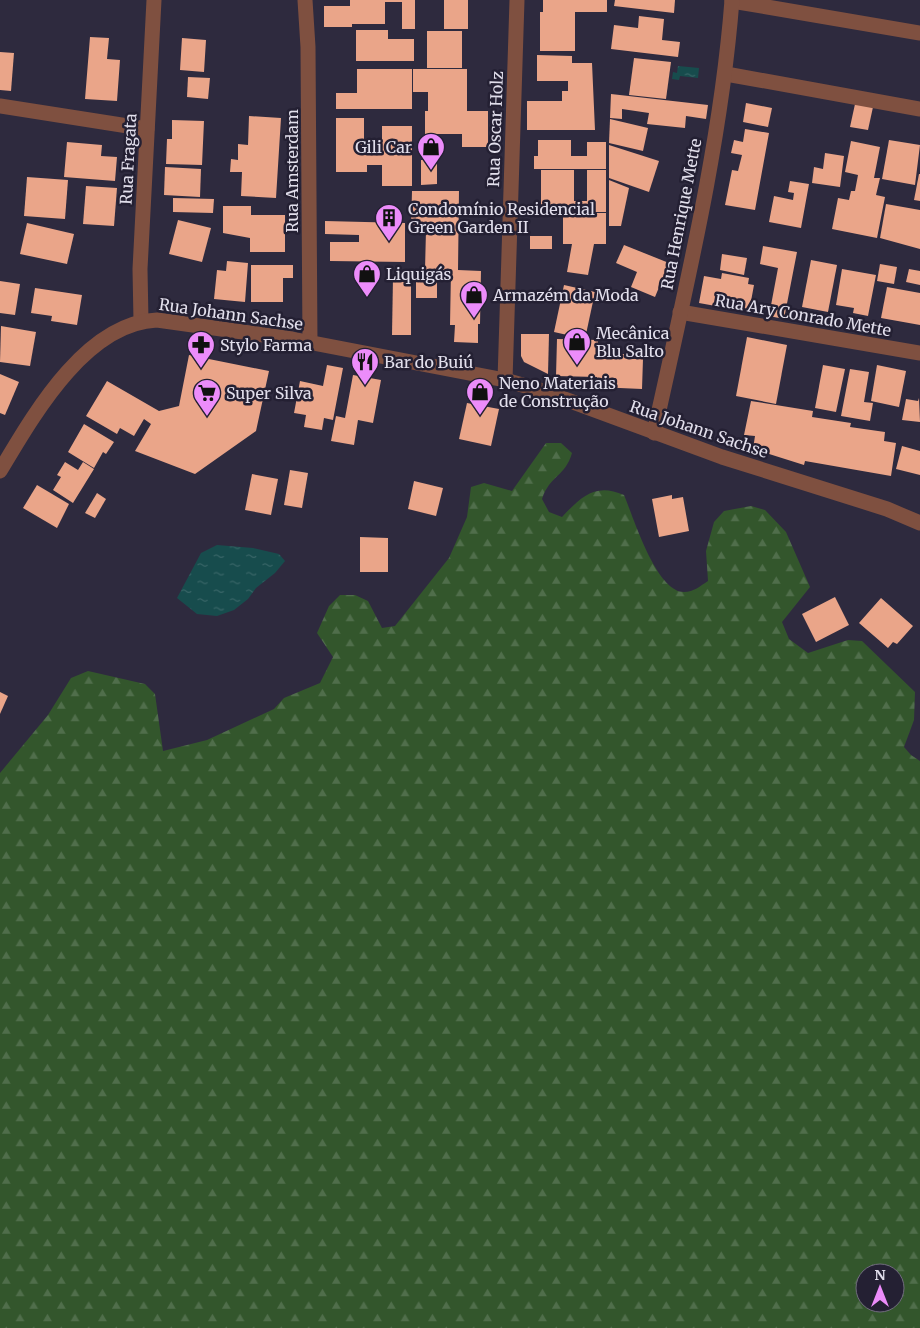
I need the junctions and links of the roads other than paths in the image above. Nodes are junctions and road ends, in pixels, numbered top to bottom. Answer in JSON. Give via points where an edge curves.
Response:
{"nodes":[{"id":1,"x":154,"y":0,"type":"edge"},
{"id":2,"x":305,"y":0,"type":"edge"},
{"id":3,"x":517,"y":0,"type":"edge"},
{"id":4,"x":732,"y":0,"type":"edge"},
{"id":5,"x":920,"y":33,"type":"edge"},
{"id":6,"x":726,"y":74,"type":"junction"},
{"id":7,"x":0,"y":106,"type":"edge"},
{"id":8,"x":920,"y":110,"type":"edge"},
{"id":9,"x":147,"y":128,"type":"junction"},
{"id":10,"x":680,"y":312,"type":"junction"},
{"id":11,"x":141,"y":321,"type":"junction"},
{"id":12,"x":310,"y":342,"type":"junction"},
{"id":13,"x":920,"y":353,"type":"edge"},
{"id":14,"x":505,"y":380,"type":"junction"},
{"id":15,"x":654,"y":433,"type":"junction"},
{"id":16,"x":0,"y":471,"type":"edge"},
{"id":17,"x":920,"y":523,"type":"edge"}],
"edges":[{"from":1,"to":9,"type":"street","name":"Rua Fragata"},
{"from":2,"to":12,"type":"street","name":"Rua Amsterdam"},
{"from":3,"to":14,"type":"street","name":"Rua Oscar Holz"},
{"from":4,"to":5,"type":"street"},
{"from":4,"to":6,"type":"street","name":"Rua Henrique Mette"},
{"from":6,"to":8,"type":"street"},
{"from":6,"to":10,"type":"street","name":"Rua Henrique Mette"},
{"from":7,"to":9,"type":"street"},
{"from":9,"to":11,"type":"street","name":"Rua Fragata","via":[[140,269]]},
{"from":10,"to":13,"type":"street","name":"Rua Ary Conrado Mette"},
{"from":10,"to":15,"type":"street","name":"Rua Henrique Mette"},
{"from":11,"to":12,"type":"street","name":"Rua Johann Sachse","via":[[192,324]]},
{"from":11,"to":16,"type":"street","name":"Rua Johann Sachse","via":[[111,334],[86,353],[60,381]]},
{"from":12,"to":14,"type":"street","name":"Rua Johann Sachse"},
{"from":14,"to":15,"type":"street","name":"Rua Johann Sachse","via":[[553,394]]},
{"from":15,"to":17,"type":"street","name":"Rua Johann Sachse","via":[[887,509]]}]}
